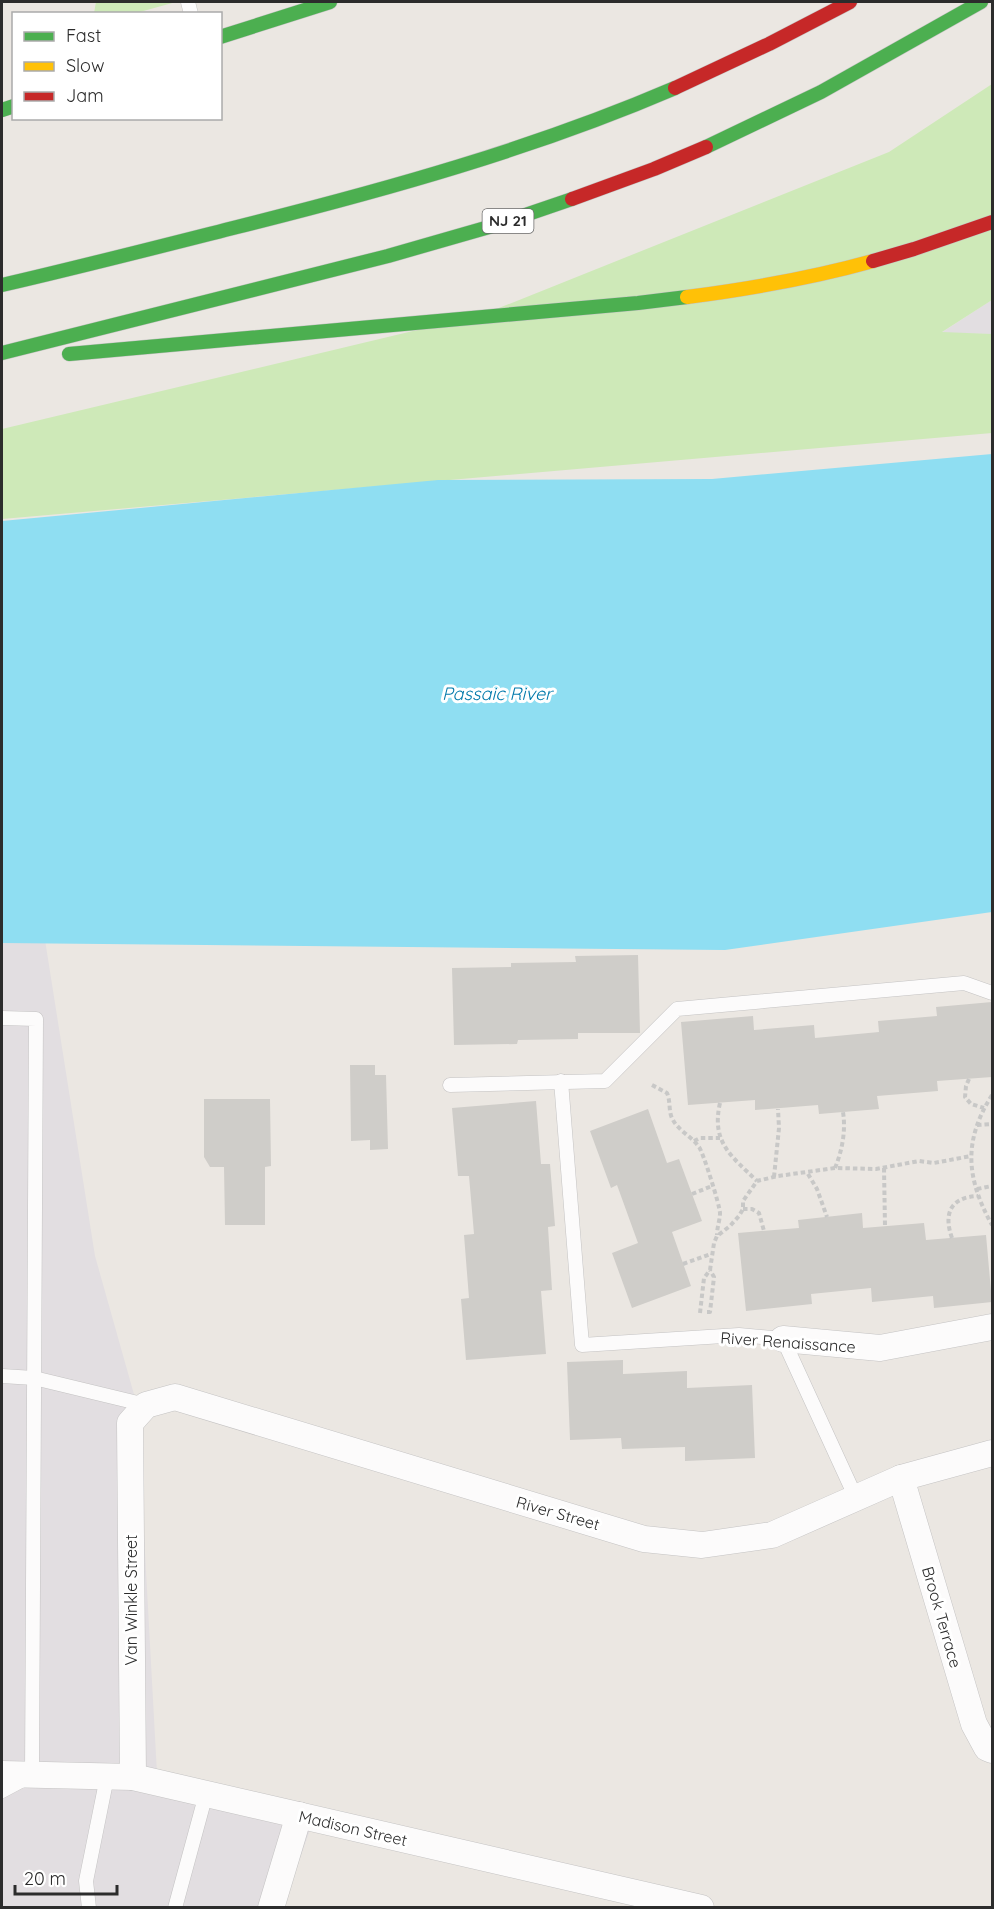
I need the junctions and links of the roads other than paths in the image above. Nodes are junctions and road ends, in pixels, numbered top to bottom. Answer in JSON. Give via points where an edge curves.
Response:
{"nodes":[{"id":1,"x":330,"y":2,"type":"edge"},
{"id":2,"x":850,"y":2,"type":"edge"},
{"id":3,"x":981,"y":2,"type":"edge"},
{"id":4,"x":808,"y":8,"type":"dead end"},
{"id":5,"x":222,"y":36,"type":"edge"},
{"id":6,"x":709,"y":73,"type":"junction"},
{"id":7,"x":993,"y":222,"type":"edge"},
{"id":8,"x":2,"y":285,"type":"edge"},
{"id":9,"x":2,"y":353,"type":"edge"},
{"id":10,"x":2,"y":360,"type":"edge"},
{"id":11,"x":993,"y":993,"type":"edge"},
{"id":12,"x":2,"y":1018,"type":"edge"},
{"id":13,"x":561,"y":1081,"type":"junction"},
{"id":14,"x":450,"y":1085,"type":"dead end"},
{"id":15,"x":993,"y":1327,"type":"edge"},
{"id":16,"x":783,"y":1339,"type":"junction"},
{"id":17,"x":2,"y":1376,"type":"edge"},
{"id":18,"x":34,"y":1378,"type":"junction"},
{"id":19,"x":138,"y":1414,"type":"junction"},
{"id":20,"x":993,"y":1453,"type":"edge"},
{"id":21,"x":901,"y":1478,"type":"junction"},
{"id":22,"x":856,"y":1498,"type":"junction"},
{"id":23,"x":993,"y":1750,"type":"edge"},
{"id":24,"x":2,"y":1774,"type":"edge"},
{"id":25,"x":32,"y":1775,"type":"junction"},
{"id":26,"x":107,"y":1777,"type":"junction"},
{"id":27,"x":133,"y":1777,"type":"junction"},
{"id":28,"x":2,"y":1791,"type":"edge"},
{"id":29,"x":206,"y":1794,"type":"junction"},
{"id":30,"x":299,"y":1815,"type":"junction"},
{"id":31,"x":689,"y":1906,"type":"edge"},
{"id":32,"x":89,"y":1908,"type":"edge"},
{"id":33,"x":176,"y":1908,"type":"edge"},
{"id":34,"x":271,"y":1908,"type":"edge"}],
"edges":[{"from":1,"to":5,"type":"main road"},
{"from":2,"to":6,"type":"main road"},
{"from":3,"to":9,"type":"main road","number":"NJ 21","via":[[821,93],[654,169],[571,200],[396,255]]},
{"from":4,"to":6,"type":"main road"},
{"from":6,"to":8,"type":"main road","via":[[629,107],[463,166]]},
{"from":7,"to":10,"type":"main road","via":[[834,272],[740,290],[638,303]]},
{"from":11,"to":13,"type":"lane","via":[[964,983],[677,1009],[605,1081]]},
{"from":12,"to":18,"type":"lane","via":[[36,1019]]},
{"from":13,"to":14,"type":"lane"},
{"from":13,"to":16,"type":"lane","name":"River Renaissance","via":[[582,1345],[739,1335]]},
{"from":15,"to":16,"type":"street","name":"River Renaissance","via":[[880,1348]]},
{"from":16,"to":22,"type":"lane"},
{"from":17,"to":18,"type":"lane"},
{"from":18,"to":19,"type":"lane"},
{"from":18,"to":25,"type":"lane"},
{"from":19,"to":22,"type":"street","name":"River Street","via":[[175,1397],[644,1539],[702,1545],[772,1534]]},
{"from":19,"to":27,"type":"street","name":"Van Winkle Street"},
{"from":20,"to":21,"type":"street","name":"River Street"},
{"from":21,"to":22,"type":"street","name":"River Street"},
{"from":21,"to":23,"type":"street","name":"Brook Terrace","via":[[974,1724],[987,1748]]},
{"from":24,"to":25,"type":"street","name":"Madison Street"},
{"from":25,"to":26,"type":"street","name":"Madison Street"},
{"from":25,"to":28,"type":"lane"},
{"from":26,"to":27,"type":"street","name":"Madison Street"},
{"from":26,"to":32,"type":"lane","via":[[86,1881]]},
{"from":27,"to":29,"type":"street","name":"Madison Street"},
{"from":29,"to":30,"type":"street","name":"Madison Street"},
{"from":29,"to":33,"type":"lane"},
{"from":30,"to":31,"type":"street","name":"Madison Street"},
{"from":30,"to":34,"type":"street"}]}
